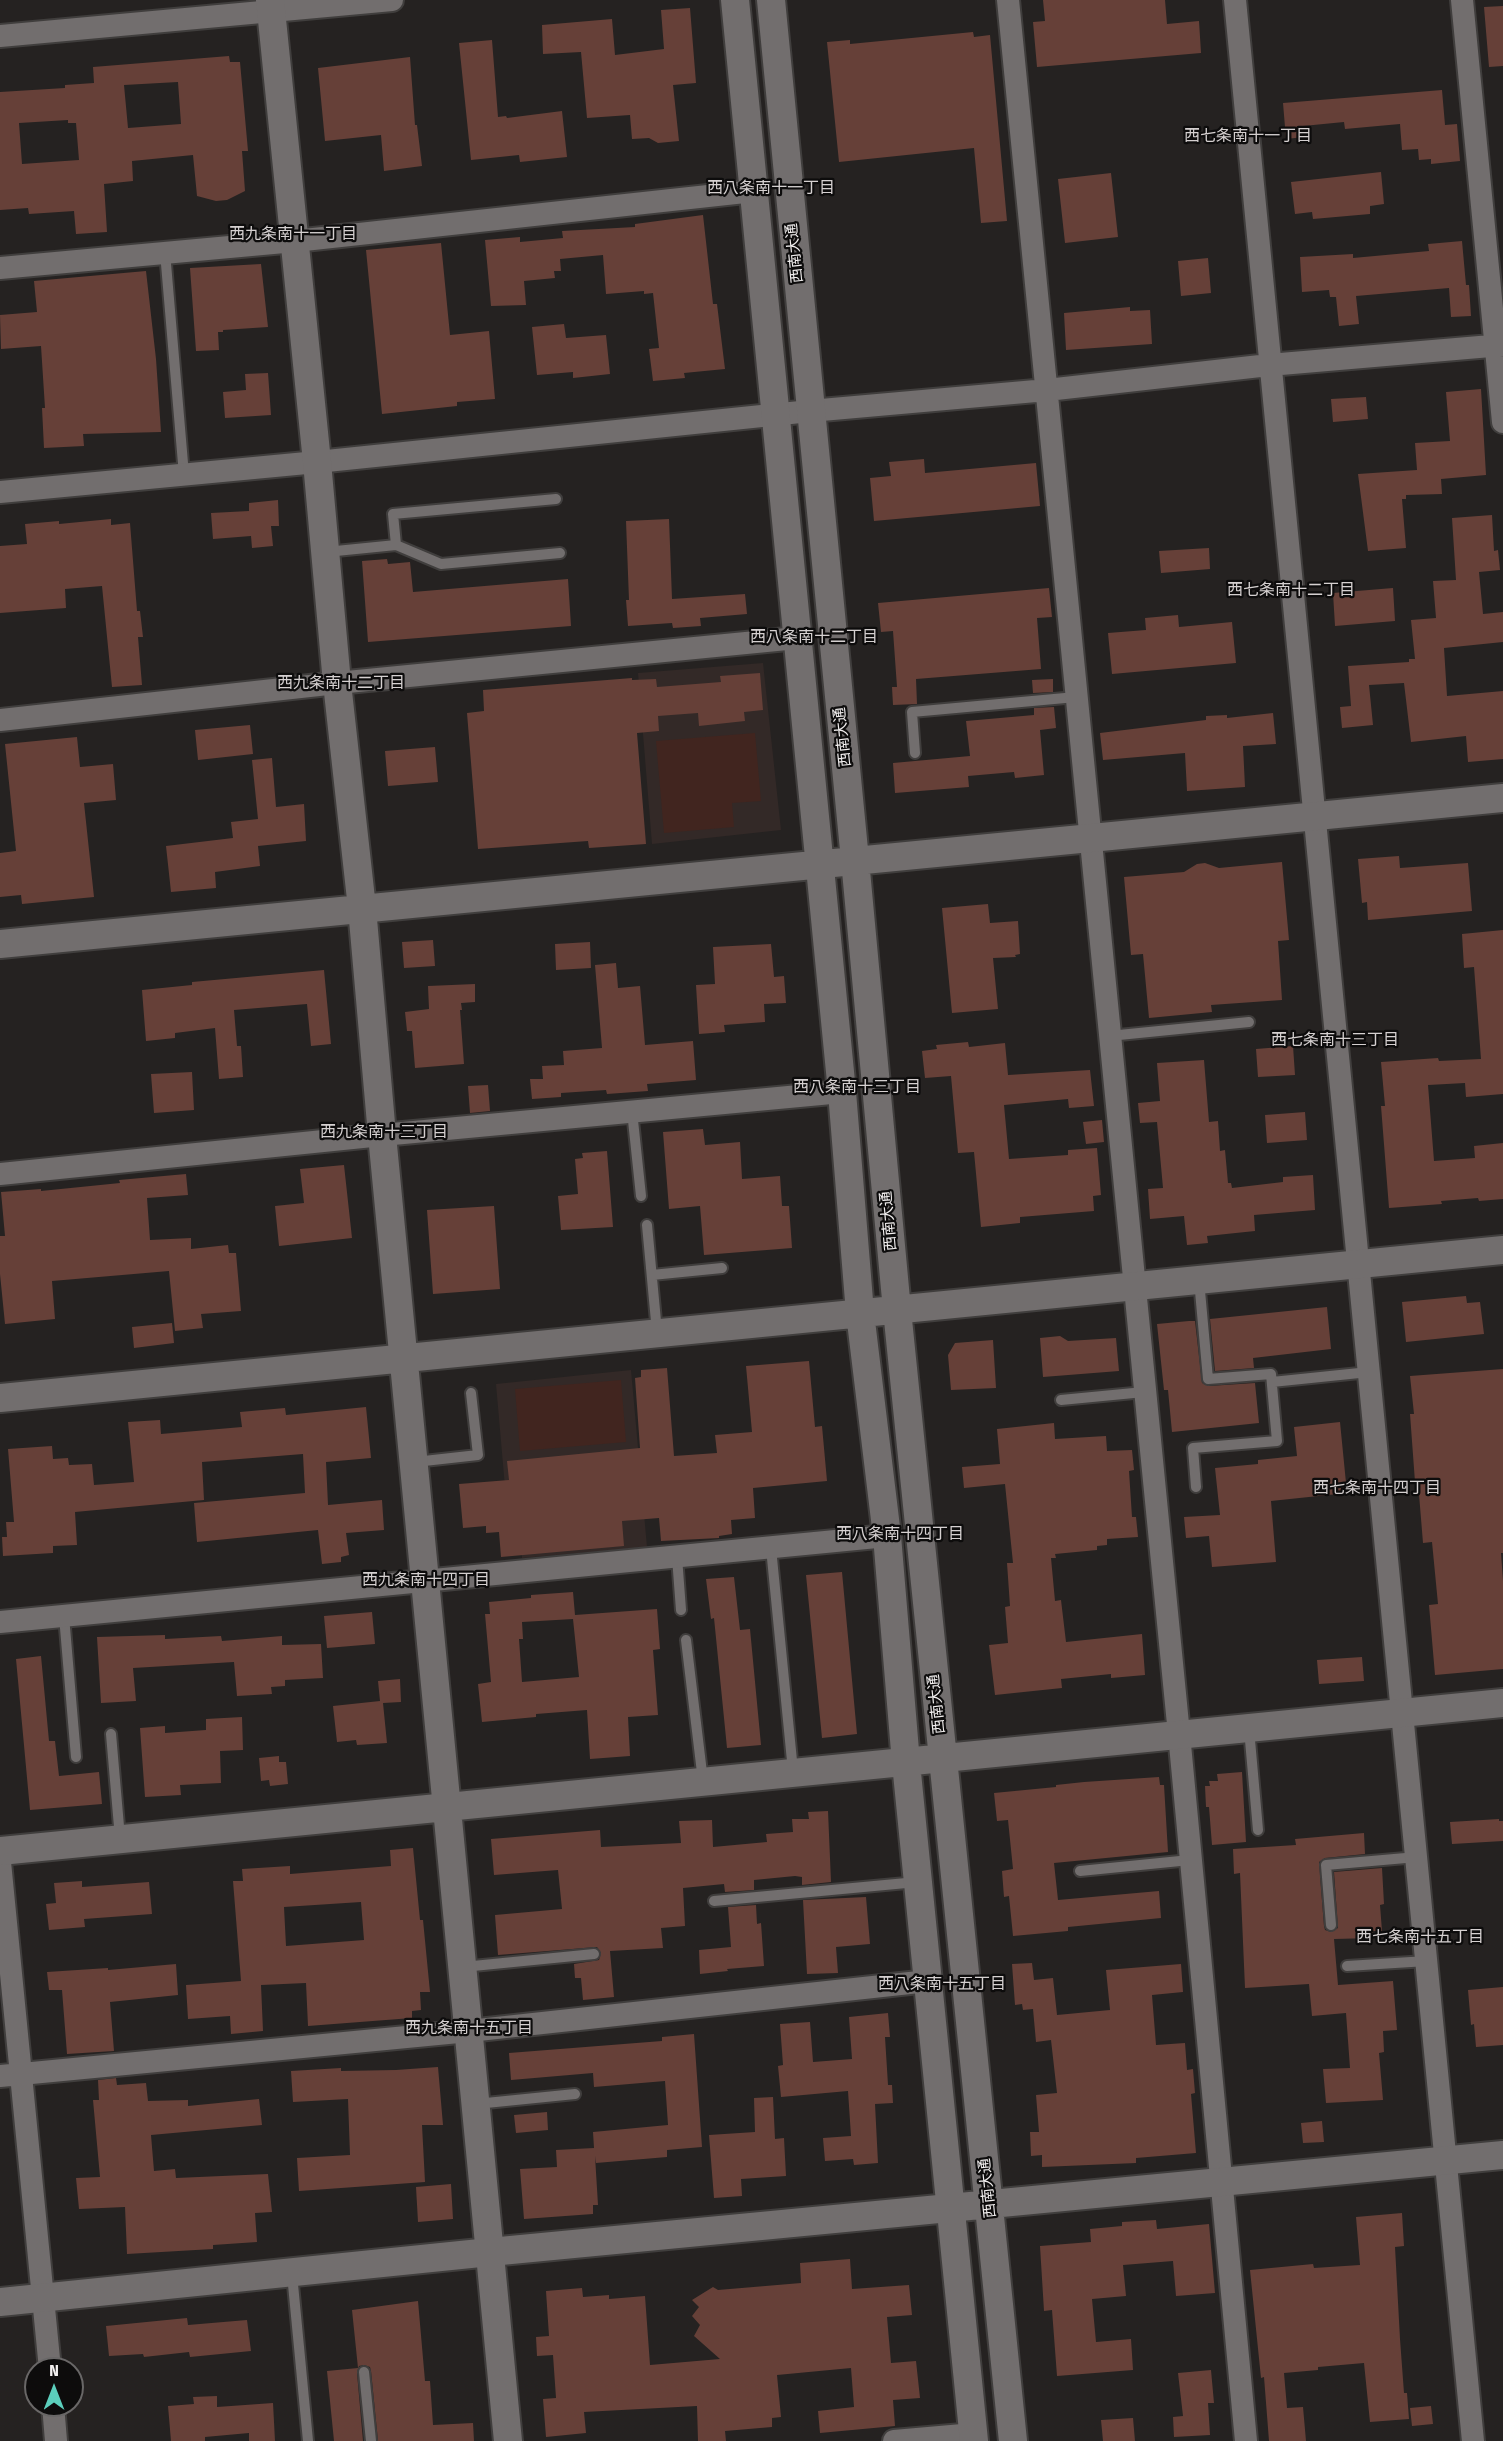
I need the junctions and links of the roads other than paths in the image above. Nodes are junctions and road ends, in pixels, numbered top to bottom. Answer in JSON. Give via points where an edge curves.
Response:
{"nodes":[{"id":1,"x":392,"y":0,"type":"edge"},
{"id":2,"x":735,"y":0,"type":"edge"},
{"id":3,"x":771,"y":0,"type":"edge"},
{"id":4,"x":1008,"y":0,"type":"edge"},
{"id":5,"x":1235,"y":0,"type":"edge"},
{"id":6,"x":1462,"y":0,"type":"edge"},
{"id":7,"x":271,"y":6,"type":"edge"},
{"id":8,"x":0,"y":36,"type":"edge"},
{"id":9,"x":754,"y":192,"type":"junction"},
{"id":10,"x":295,"y":241,"type":"junction"},
{"id":11,"x":165,"y":252,"type":"junction"},
{"id":12,"x":0,"y":268,"type":"edge"},
{"id":13,"x":1499,"y":345,"type":"edge"},
{"id":14,"x":1269,"y":365,"type":"junction"},
{"id":15,"x":1047,"y":390,"type":"junction"},
{"id":16,"x":810,"y":411,"type":"junction"},
{"id":17,"x":776,"y":415,"type":"junction"},
{"id":18,"x":1503,"y":422,"type":"edge"},
{"id":19,"x":317,"y":462,"type":"junction"},
{"id":20,"x":184,"y":475,"type":"junction"},
{"id":21,"x":0,"y":492,"type":"edge"},
{"id":22,"x":556,"y":499,"type":"dead end"},
{"id":23,"x":396,"y":545,"type":"junction"},
{"id":24,"x":325,"y":552,"type":"junction"},
{"id":25,"x":560,"y":553,"type":"dead end"},
{"id":26,"x":797,"y":638,"type":"junction"},
{"id":27,"x":337,"y":683,"type":"junction"},
{"id":28,"x":1076,"y":697,"type":"junction"},
{"id":29,"x":0,"y":720,"type":"edge"},
{"id":30,"x":915,"y":753,"type":"dead end"},
{"id":31,"x":1503,"y":798,"type":"edge"},
{"id":32,"x":1316,"y":816,"type":"junction"},
{"id":33,"x":1090,"y":838,"type":"junction"},
{"id":34,"x":855,"y":860,"type":"junction"},
{"id":35,"x":819,"y":864,"type":"junction"},
{"id":36,"x":362,"y":908,"type":"junction"},
{"id":37,"x":0,"y":944,"type":"edge"},
{"id":38,"x":1249,"y":1022,"type":"dead end"},
{"id":39,"x":1109,"y":1036,"type":"junction"},
{"id":40,"x":842,"y":1092,"type":"junction"},
{"id":41,"x":632,"y":1112,"type":"junction"},
{"id":42,"x":382,"y":1135,"type":"junction"},
{"id":43,"x":0,"y":1174,"type":"edge"},
{"id":44,"x":641,"y":1196,"type":"dead end"},
{"id":45,"x":647,"y":1225,"type":"dead end"},
{"id":46,"x":1503,"y":1250,"type":"edge"},
{"id":47,"x":1359,"y":1265,"type":"junction"},
{"id":48,"x":722,"y":1269,"type":"dead end"},
{"id":49,"x":652,"y":1275,"type":"junction"},
{"id":50,"x":1199,"y":1280,"type":"junction"},
{"id":51,"x":1134,"y":1286,"type":"junction"},
{"id":52,"x":897,"y":1310,"type":"junction"},
{"id":53,"x":860,"y":1313,"type":"junction"},
{"id":54,"x":657,"y":1332,"type":"junction"},
{"id":55,"x":405,"y":1357,"type":"junction"},
{"id":56,"x":1369,"y":1372,"type":"junction"},
{"id":57,"x":1272,"y":1382,"type":"junction"},
{"id":58,"x":1144,"y":1392,"type":"junction"},
{"id":59,"x":471,"y":1393,"type":"dead end"},
{"id":60,"x":0,"y":1398,"type":"edge"},
{"id":61,"x":1061,"y":1400,"type":"dead end"},
{"id":62,"x":414,"y":1462,"type":"junction"},
{"id":63,"x":1196,"y":1487,"type":"dead end"},
{"id":64,"x":887,"y":1536,"type":"junction"},
{"id":65,"x":771,"y":1548,"type":"junction"},
{"id":66,"x":677,"y":1557,"type":"junction"},
{"id":67,"x":425,"y":1581,"type":"junction"},
{"id":68,"x":681,"y":1610,"type":"dead end"},
{"id":69,"x":64,"y":1616,"type":"junction"},
{"id":70,"x":0,"y":1622,"type":"edge"},
{"id":71,"x":686,"y":1640,"type":"dead end"},
{"id":72,"x":1503,"y":1703,"type":"edge"},
{"id":73,"x":1403,"y":1713,"type":"junction"},
{"id":74,"x":1249,"y":1728,"type":"junction"},
{"id":75,"x":111,"y":1734,"type":"dead end"},
{"id":76,"x":1179,"y":1734,"type":"junction"},
{"id":77,"x":76,"y":1757,"type":"dead end"},
{"id":78,"x":942,"y":1759,"type":"junction"},
{"id":79,"x":906,"y":1763,"type":"junction"},
{"id":80,"x":793,"y":1773,"type":"junction"},
{"id":81,"x":703,"y":1781,"type":"junction"},
{"id":82,"x":447,"y":1806,"type":"junction"},
{"id":83,"x":1258,"y":1830,"type":"dead end"},
{"id":84,"x":120,"y":1839,"type":"junction"},
{"id":85,"x":0,"y":1851,"type":"edge"},
{"id":86,"x":1417,"y":1857,"type":"junction"},
{"id":87,"x":1190,"y":1860,"type":"junction"},
{"id":88,"x":0,"y":1862,"type":"edge"},
{"id":89,"x":1080,"y":1871,"type":"dead end"},
{"id":90,"x":918,"y":1882,"type":"junction"},
{"id":91,"x":714,"y":1901,"type":"dead end"},
{"id":92,"x":1331,"y":1925,"type":"dead end"},
{"id":93,"x":594,"y":1954,"type":"dead end"},
{"id":94,"x":1426,"y":1960,"type":"junction"},
{"id":95,"x":1347,"y":1966,"type":"dead end"},
{"id":96,"x":463,"y":1967,"type":"junction"},
{"id":97,"x":928,"y":1982,"type":"junction"},
{"id":98,"x":469,"y":2031,"type":"junction"},
{"id":99,"x":10,"y":2075,"type":"edge"},
{"id":100,"x":575,"y":2094,"type":"dead end"},
{"id":101,"x":476,"y":2104,"type":"junction"},
{"id":102,"x":1503,"y":2155,"type":"edge"},
{"id":103,"x":1446,"y":2161,"type":"junction"},
{"id":104,"x":1220,"y":2183,"type":"junction"},
{"id":105,"x":991,"y":2206,"type":"junction"},
{"id":106,"x":950,"y":2209,"type":"junction"},
{"id":107,"x":490,"y":2252,"type":"junction"},
{"id":108,"x":292,"y":2273,"type":"junction"},
{"id":109,"x":44,"y":2298,"type":"junction"},
{"id":110,"x":0,"y":2302,"type":"edge"},
{"id":111,"x":49,"y":2357,"type":"edge"},
{"id":112,"x":364,"y":2372,"type":"dead end"},
{"id":113,"x":54,"y":2417,"type":"edge"},
{"id":114,"x":974,"y":2437,"type":"edge"},
{"id":115,"x":56,"y":2441,"type":"edge"},
{"id":116,"x":308,"y":2441,"type":"edge"},
{"id":117,"x":372,"y":2441,"type":"edge"},
{"id":118,"x":508,"y":2441,"type":"edge"},
{"id":119,"x":894,"y":2441,"type":"edge"},
{"id":120,"x":1013,"y":2441,"type":"edge"},
{"id":121,"x":1246,"y":2441,"type":"edge"},
{"id":122,"x":1473,"y":2441,"type":"edge"}],
"edges":[{"from":1,"to":7,"type":"street"},
{"from":2,"to":9,"type":"street"},
{"from":3,"to":16,"type":"street","name":"西南大通"},
{"from":4,"to":15,"type":"street"},
{"from":5,"to":14,"type":"street"},
{"from":6,"to":13,"type":"street"},
{"from":7,"to":8,"type":"street"},
{"from":7,"to":10,"type":"street"},
{"from":9,"to":10,"type":"street"},
{"from":9,"to":17,"type":"street"},
{"from":10,"to":11,"type":"street"},
{"from":10,"to":19,"type":"street"},
{"from":11,"to":12,"type":"street"},
{"from":11,"to":20,"type":"lane"},
{"from":13,"to":14,"type":"street"},
{"from":13,"to":18,"type":"street"},
{"from":14,"to":15,"type":"street"},
{"from":14,"to":32,"type":"street"},
{"from":15,"to":16,"type":"street"},
{"from":15,"to":28,"type":"street"},
{"from":16,"to":17,"type":"street"},
{"from":16,"to":34,"type":"street","name":"西南大通"},
{"from":17,"to":19,"type":"street"},
{"from":17,"to":26,"type":"street"},
{"from":19,"to":20,"type":"street"},
{"from":19,"to":24,"type":"street"},
{"from":20,"to":21,"type":"street"},
{"from":22,"to":23,"type":"lane","via":[[393,514]]},
{"from":23,"to":24,"type":"lane"},
{"from":23,"to":25,"type":"lane","via":[[441,564]]},
{"from":24,"to":27,"type":"street"},
{"from":26,"to":27,"type":"street"},
{"from":26,"to":35,"type":"street"},
{"from":27,"to":29,"type":"street"},
{"from":27,"to":36,"type":"street"},
{"from":28,"to":30,"type":"lane","via":[[912,712]]},
{"from":28,"to":33,"type":"street"},
{"from":31,"to":32,"type":"street"},
{"from":32,"to":33,"type":"street"},
{"from":32,"to":47,"type":"street"},
{"from":33,"to":34,"type":"street"},
{"from":33,"to":39,"type":"street"},
{"from":34,"to":35,"type":"street"},
{"from":34,"to":52,"type":"street","name":"西南大通"},
{"from":35,"to":36,"type":"street"},
{"from":35,"to":40,"type":"street"},
{"from":36,"to":37,"type":"street"},
{"from":36,"to":42,"type":"street"},
{"from":38,"to":39,"type":"lane"},
{"from":39,"to":51,"type":"street"},
{"from":40,"to":41,"type":"street"},
{"from":40,"to":53,"type":"street"},
{"from":41,"to":42,"type":"street"},
{"from":41,"to":44,"type":"lane"},
{"from":42,"to":43,"type":"street"},
{"from":42,"to":55,"type":"street"},
{"from":45,"to":49,"type":"lane"},
{"from":46,"to":47,"type":"street"},
{"from":47,"to":50,"type":"street"},
{"from":47,"to":56,"type":"street"},
{"from":48,"to":49,"type":"lane"},
{"from":49,"to":54,"type":"lane"},
{"from":50,"to":51,"type":"street"},
{"from":50,"to":57,"type":"lane","via":[[1208,1379],[1271,1374]]},
{"from":51,"to":52,"type":"street"},
{"from":51,"to":58,"type":"street"},
{"from":52,"to":53,"type":"street"},
{"from":52,"to":78,"type":"street","name":"西南大通"},
{"from":53,"to":54,"type":"street"},
{"from":53,"to":64,"type":"street"},
{"from":54,"to":55,"type":"street"},
{"from":55,"to":60,"type":"street"},
{"from":55,"to":62,"type":"street"},
{"from":56,"to":57,"type":"lane"},
{"from":56,"to":73,"type":"street"},
{"from":57,"to":63,"type":"lane","via":[[1277,1441],[1193,1448]]},
{"from":58,"to":61,"type":"lane"},
{"from":58,"to":76,"type":"street"},
{"from":59,"to":62,"type":"lane","via":[[478,1455]]},
{"from":62,"to":67,"type":"street"},
{"from":64,"to":65,"type":"street"},
{"from":64,"to":79,"type":"street"},
{"from":65,"to":66,"type":"street"},
{"from":65,"to":80,"type":"lane"},
{"from":66,"to":67,"type":"street"},
{"from":66,"to":68,"type":"lane"},
{"from":67,"to":69,"type":"street"},
{"from":67,"to":82,"type":"street"},
{"from":69,"to":70,"type":"street"},
{"from":69,"to":77,"type":"lane"},
{"from":71,"to":81,"type":"lane"},
{"from":72,"to":73,"type":"street"},
{"from":73,"to":74,"type":"street"},
{"from":73,"to":86,"type":"street"},
{"from":74,"to":76,"type":"street"},
{"from":74,"to":83,"type":"lane"},
{"from":75,"to":84,"type":"lane"},
{"from":76,"to":78,"type":"street"},
{"from":76,"to":87,"type":"street"},
{"from":78,"to":79,"type":"street"},
{"from":78,"to":105,"type":"street","name":"西南大通"},
{"from":79,"to":80,"type":"street"},
{"from":79,"to":90,"type":"street"},
{"from":80,"to":81,"type":"street"},
{"from":81,"to":82,"type":"street"},
{"from":82,"to":84,"type":"street"},
{"from":82,"to":96,"type":"street"},
{"from":84,"to":85,"type":"street"},
{"from":86,"to":92,"type":"lane","via":[[1326,1865]]},
{"from":86,"to":94,"type":"street"},
{"from":87,"to":89,"type":"lane"},
{"from":87,"to":104,"type":"street"},
{"from":88,"to":99,"type":"street"},
{"from":90,"to":91,"type":"lane"},
{"from":90,"to":97,"type":"street"},
{"from":93,"to":96,"type":"lane"},
{"from":94,"to":95,"type":"lane"},
{"from":94,"to":103,"type":"street"},
{"from":96,"to":98,"type":"street"},
{"from":97,"to":98,"type":"street"},
{"from":97,"to":106,"type":"street"},
{"from":98,"to":99,"type":"street"},
{"from":98,"to":101,"type":"street"},
{"from":99,"to":109,"type":"street"},
{"from":100,"to":101,"type":"lane"},
{"from":101,"to":107,"type":"street"},
{"from":102,"to":103,"type":"street"},
{"from":103,"to":104,"type":"street"},
{"from":103,"to":122,"type":"street"},
{"from":104,"to":105,"type":"street"},
{"from":104,"to":121,"type":"street"},
{"from":105,"to":106,"type":"street"},
{"from":105,"to":120,"type":"street","name":"西南大通"},
{"from":106,"to":107,"type":"street"},
{"from":106,"to":114,"type":"street"},
{"from":107,"to":108,"type":"street"},
{"from":107,"to":118,"type":"street"},
{"from":108,"to":109,"type":"street"},
{"from":108,"to":116,"type":"lane"},
{"from":109,"to":110,"type":"street"},
{"from":109,"to":111,"type":"street"},
{"from":112,"to":117,"type":"lane"},
{"from":113,"to":115,"type":"street"},
{"from":114,"to":119,"type":"street"}]}
